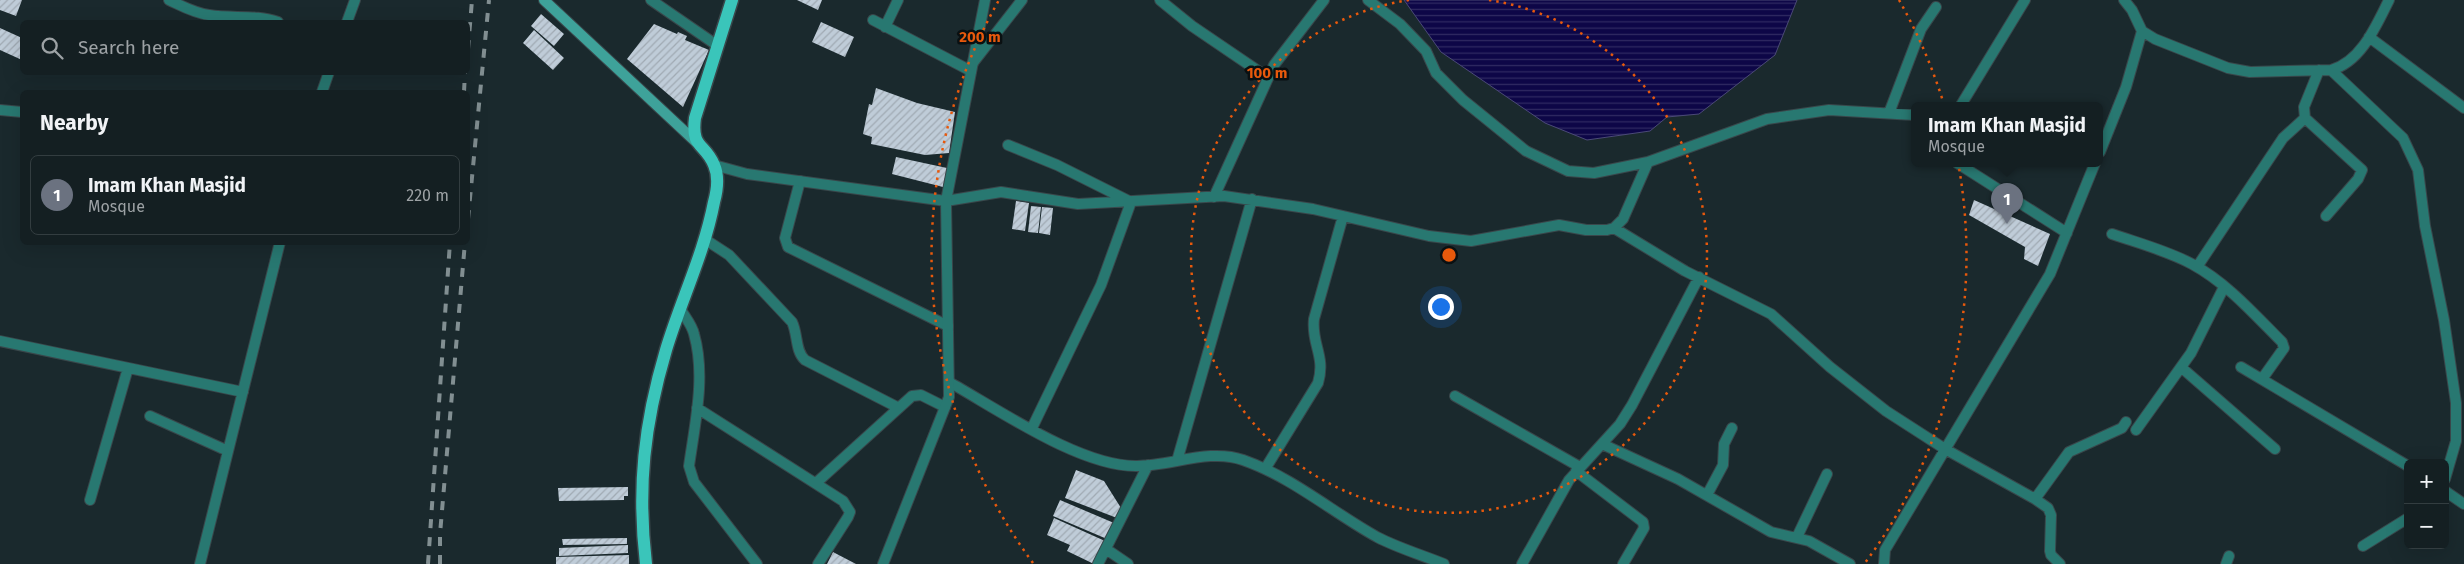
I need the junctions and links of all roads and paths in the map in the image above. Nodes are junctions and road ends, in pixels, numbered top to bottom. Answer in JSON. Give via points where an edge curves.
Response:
{"nodes":[{"id":1,"x":169,"y":0,"type":"edge"},
{"id":2,"x":355,"y":0,"type":"edge"},
{"id":3,"x":544,"y":0,"type":"edge"},
{"id":4,"x":651,"y":0,"type":"edge"},
{"id":5,"x":732,"y":0,"type":"edge"},
{"id":6,"x":898,"y":0,"type":"edge"},
{"id":7,"x":985,"y":0,"type":"edge"},
{"id":8,"x":1022,"y":0,"type":"edge"},
{"id":9,"x":1160,"y":0,"type":"edge"},
{"id":10,"x":1324,"y":0,"type":"edge"},
{"id":11,"x":1368,"y":0,"type":"edge"},
{"id":12,"x":2025,"y":0,"type":"edge"},
{"id":13,"x":2124,"y":0,"type":"edge"},
{"id":14,"x":2389,"y":0,"type":"edge"},
{"id":15,"x":1936,"y":7,"type":"dead end"},
{"id":16,"x":269,"y":20,"type":"edge"},
{"id":17,"x":348,"y":20,"type":"edge"},
{"id":18,"x":873,"y":20,"type":"dead end"},
{"id":19,"x":885,"y":27,"type":"junction"},
{"id":20,"x":2142,"y":31,"type":"junction"},
{"id":21,"x":2369,"y":37,"type":"junction"},
{"id":22,"x":718,"y":46,"type":"junction"},
{"id":23,"x":971,"y":67,"type":"junction"},
{"id":24,"x":2319,"y":70,"type":"junction"},
{"id":25,"x":2330,"y":70,"type":"junction"},
{"id":26,"x":328,"y":75,"type":"edge"},
{"id":27,"x":1267,"y":77,"type":"junction"},
{"id":28,"x":323,"y":90,"type":"edge"},
{"id":29,"x":1963,"y":102,"type":"edge"},
{"id":30,"x":2464,"y":108,"type":"edge"},
{"id":31,"x":0,"y":110,"type":"edge"},
{"id":32,"x":20,"y":112,"type":"edge"},
{"id":33,"x":1889,"y":113,"type":"junction"},
{"id":34,"x":1910,"y":114,"type":"edge"},
{"id":35,"x":2304,"y":118,"type":"junction"},
{"id":36,"x":696,"y":142,"type":"junction"},
{"id":37,"x":2103,"y":144,"type":"edge"},
{"id":38,"x":1008,"y":145,"type":"dead end"},
{"id":39,"x":1648,"y":162,"type":"junction"},
{"id":40,"x":714,"y":165,"type":"junction"},
{"id":41,"x":1963,"y":167,"type":"edge"},
{"id":42,"x":2093,"y":167,"type":"edge"},
{"id":43,"x":800,"y":181,"type":"junction"},
{"id":44,"x":1214,"y":197,"type":"junction"},
{"id":45,"x":1252,"y":199,"type":"junction"},
{"id":46,"x":946,"y":201,"type":"junction"},
{"id":47,"x":1131,"y":202,"type":"junction"},
{"id":48,"x":1343,"y":216,"type":"junction"},
{"id":49,"x":2326,"y":216,"type":"dead end"},
{"id":50,"x":1614,"y":228,"type":"junction"},
{"id":51,"x":2066,"y":233,"type":"junction"},
{"id":52,"x":2112,"y":234,"type":"dead end"},
{"id":53,"x":706,"y":240,"type":"junction"},
{"id":54,"x":279,"y":245,"type":"edge"},
{"id":55,"x":2196,"y":267,"type":"junction"},
{"id":56,"x":1699,"y":277,"type":"junction"},
{"id":57,"x":2224,"y":287,"type":"junction"},
{"id":58,"x":681,"y":310,"type":"junction"},
{"id":59,"x":948,"y":326,"type":"junction"},
{"id":60,"x":0,"y":341,"type":"edge"},
{"id":61,"x":2241,"y":367,"type":"dead end"},
{"id":62,"x":128,"y":368,"type":"junction"},
{"id":63,"x":2182,"y":368,"type":"junction"},
{"id":64,"x":2262,"y":379,"type":"junction"},
{"id":65,"x":949,"y":382,"type":"junction"},
{"id":66,"x":242,"y":392,"type":"junction"},
{"id":67,"x":1455,"y":396,"type":"dead end"},
{"id":68,"x":945,"y":407,"type":"junction"},
{"id":69,"x":697,"y":408,"type":"junction"},
{"id":70,"x":899,"y":408,"type":"junction"},
{"id":71,"x":150,"y":416,"type":"dead end"},
{"id":72,"x":2126,"y":422,"type":"dead end"},
{"id":73,"x":2464,"y":425,"type":"edge"},
{"id":74,"x":1032,"y":428,"type":"junction"},
{"id":75,"x":1732,"y":428,"type":"dead end"},
{"id":76,"x":2136,"y":430,"type":"dead end"},
{"id":77,"x":2457,"y":434,"type":"junction"},
{"id":78,"x":1602,"y":444,"type":"junction"},
{"id":79,"x":2275,"y":449,"type":"dead end"},
{"id":80,"x":1945,"y":450,"type":"junction"},
{"id":81,"x":228,"y":451,"type":"junction"},
{"id":82,"x":1177,"y":461,"type":"junction"},
{"id":83,"x":2404,"y":464,"type":"edge"},
{"id":84,"x":2449,"y":464,"type":"edge"},
{"id":85,"x":1148,"y":465,"type":"junction"},
{"id":86,"x":1265,"y":469,"type":"junction"},
{"id":87,"x":1578,"y":469,"type":"junction"},
{"id":88,"x":1827,"y":474,"type":"dead end"},
{"id":89,"x":816,"y":483,"type":"junction"},
{"id":90,"x":1707,"y":495,"type":"junction"},
{"id":91,"x":2449,"y":495,"type":"edge"},
{"id":92,"x":2035,"y":498,"type":"junction"},
{"id":93,"x":90,"y":500,"type":"dead end"},
{"id":94,"x":2464,"y":504,"type":"edge"},
{"id":95,"x":2404,"y":520,"type":"edge"},
{"id":96,"x":1797,"y":537,"type":"junction"},
{"id":97,"x":2363,"y":546,"type":"dead end"},
{"id":98,"x":1106,"y":548,"type":"junction"},
{"id":99,"x":1438,"y":563,"type":"edge"},
{"id":100,"x":1845,"y":563,"type":"edge"},
{"id":101,"x":200,"y":564,"type":"edge"},
{"id":102,"x":646,"y":564,"type":"edge"},
{"id":103,"x":757,"y":564,"type":"edge"},
{"id":104,"x":818,"y":564,"type":"edge"},
{"id":105,"x":883,"y":564,"type":"edge"},
{"id":106,"x":1098,"y":564,"type":"edge"},
{"id":107,"x":1128,"y":564,"type":"edge"},
{"id":108,"x":1522,"y":564,"type":"edge"},
{"id":109,"x":1623,"y":564,"type":"edge"},
{"id":110,"x":1884,"y":564,"type":"edge"},
{"id":111,"x":2060,"y":564,"type":"edge"}],
"edges":[{"from":1,"to":16,"type":"street","via":[[208,15]]},
{"from":2,"to":17,"type":"street"},
{"from":3,"to":36,"type":"main road"},
{"from":4,"to":22,"type":"street"},
{"from":5,"to":22,"type":"main road"},
{"from":6,"to":19,"type":"street"},
{"from":7,"to":23,"type":"street"},
{"from":8,"to":23,"type":"street"},
{"from":9,"to":27,"type":"street"},
{"from":10,"to":27,"type":"street"},
{"from":11,"to":39,"type":"street","via":[[1400,24],[1426,51],[1436,73],[1462,100],[1526,151],[1568,171],[1594,173]]},
{"from":12,"to":29,"type":"street"},
{"from":13,"to":20,"type":"street"},
{"from":14,"to":21,"type":"street"},
{"from":15,"to":33,"type":"street","via":[[1921,29]]},
{"from":18,"to":19,"type":"street"},
{"from":19,"to":23,"type":"street"},
{"from":20,"to":24,"type":"street","via":[[2228,68],[2250,72]]},
{"from":20,"to":37,"type":"street","via":[[2126,87]]},
{"from":21,"to":25,"type":"street","via":[[2352,59]]},
{"from":21,"to":30,"type":"street"},
{"from":22,"to":36,"type":"main road","via":[[695,118]]},
{"from":23,"to":46,"type":"street"},
{"from":24,"to":25,"type":"street"},
{"from":24,"to":35,"type":"street","via":[[2304,108]]},
{"from":25,"to":77,"type":"street","via":[[2403,138],[2418,170],[2425,226],[2444,320],[2456,403]]},
{"from":26,"to":28,"type":"street"},
{"from":27,"to":44,"type":"street"},
{"from":31,"to":32,"type":"street"},
{"from":33,"to":34,"type":"street"},
{"from":33,"to":39,"type":"street","via":[[1829,110],[1767,119]]},
{"from":35,"to":49,"type":"street","via":[[2362,170]]},
{"from":35,"to":55,"type":"street","via":[[2282,138]]},
{"from":36,"to":40,"type":"main road"},
{"from":38,"to":47,"type":"street"},
{"from":39,"to":50,"type":"street","via":[[1623,219]]},
{"from":40,"to":43,"type":"street","via":[[747,174]]},
{"from":40,"to":53,"type":"main road","via":[[717,182]]},
{"from":41,"to":51,"type":"street"},
{"from":42,"to":51,"type":"street"},
{"from":43,"to":46,"type":"street"},
{"from":43,"to":59,"type":"street","via":[[785,238],[788,247]]},
{"from":44,"to":45,"type":"street"},
{"from":44,"to":47,"type":"street"},
{"from":45,"to":48,"type":"street"},
{"from":45,"to":82,"type":"street"},
{"from":46,"to":47,"type":"street","via":[[1001,192],[1078,204]]},
{"from":46,"to":59,"type":"street"},
{"from":47,"to":74,"type":"street","via":[[1101,285]]},
{"from":48,"to":50,"type":"street","via":[[1429,236],[1471,241],[1559,226],[1586,230]]},
{"from":48,"to":86,"type":"street","via":[[1314,319],[1313,330],[1322,360],[1320,377],[1314,392]]},
{"from":50,"to":56,"type":"street"},
{"from":51,"to":80,"type":"street","via":[[2050,274]]},
{"from":52,"to":55,"type":"street"},
{"from":53,"to":58,"type":"main road"},
{"from":53,"to":70,"type":"street","via":[[729,255],[792,322],[799,351],[805,360]]},
{"from":54,"to":66,"type":"street"},
{"from":55,"to":57,"type":"street"},
{"from":56,"to":78,"type":"street","via":[[1632,405]]},
{"from":56,"to":80,"type":"street","via":[[1771,314],[1886,411]]},
{"from":57,"to":63,"type":"street"},
{"from":57,"to":64,"type":"street","via":[[2282,342],[2283,353]]},
{"from":58,"to":69,"type":"street","via":[[694,332],[700,386]]},
{"from":58,"to":102,"type":"main road","via":[[652,400],[642,460],[642,527]]},
{"from":59,"to":65,"type":"street"},
{"from":60,"to":62,"type":"street"},
{"from":61,"to":64,"type":"street"},
{"from":62,"to":66,"type":"street"},
{"from":62,"to":93,"type":"street"},
{"from":63,"to":76,"type":"street"},
{"from":63,"to":79,"type":"street"},
{"from":64,"to":83,"type":"street"},
{"from":65,"to":68,"type":"street"},
{"from":65,"to":74,"type":"street"},
{"from":66,"to":81,"type":"street"},
{"from":67,"to":87,"type":"street"},
{"from":68,"to":70,"type":"street","via":[[916,394]]},
{"from":68,"to":105,"type":"street"},
{"from":69,"to":89,"type":"street"},
{"from":69,"to":103,"type":"street","via":[[689,466],[694,482]]},
{"from":70,"to":89,"type":"street"},
{"from":71,"to":81,"type":"street"},
{"from":72,"to":92,"type":"street","via":[[2122,428],[2068,452]]},
{"from":73,"to":77,"type":"street"},
{"from":74,"to":85,"type":"street","via":[[1084,455],[1114,464]]},
{"from":75,"to":90,"type":"street","via":[[1724,444],[1723,465]]},
{"from":77,"to":84,"type":"street"},
{"from":78,"to":87,"type":"street"},
{"from":78,"to":90,"type":"street"},
{"from":80,"to":92,"type":"street"},
{"from":80,"to":110,"type":"street","via":[[1886,550]]},
{"from":81,"to":101,"type":"street"},
{"from":82,"to":85,"type":"street"},
{"from":82,"to":86,"type":"street","via":[[1226,457]]},
{"from":85,"to":98,"type":"street"},
{"from":86,"to":99,"type":"street","via":[[1284,477],[1379,538]]},
{"from":87,"to":108,"type":"street"},
{"from":87,"to":109,"type":"street","via":[[1643,522],[1644,528]]},
{"from":88,"to":96,"type":"street"},
{"from":89,"to":104,"type":"street","via":[[843,500],[850,512]]},
{"from":90,"to":96,"type":"street","via":[[1771,532]]},
{"from":91,"to":94,"type":"street"},
{"from":92,"to":111,"type":"street","via":[[2048,508],[2051,515],[2051,555]]},
{"from":95,"to":97,"type":"street"},
{"from":96,"to":100,"type":"street"},
{"from":98,"to":106,"type":"street"},
{"from":98,"to":107,"type":"street"}]}
